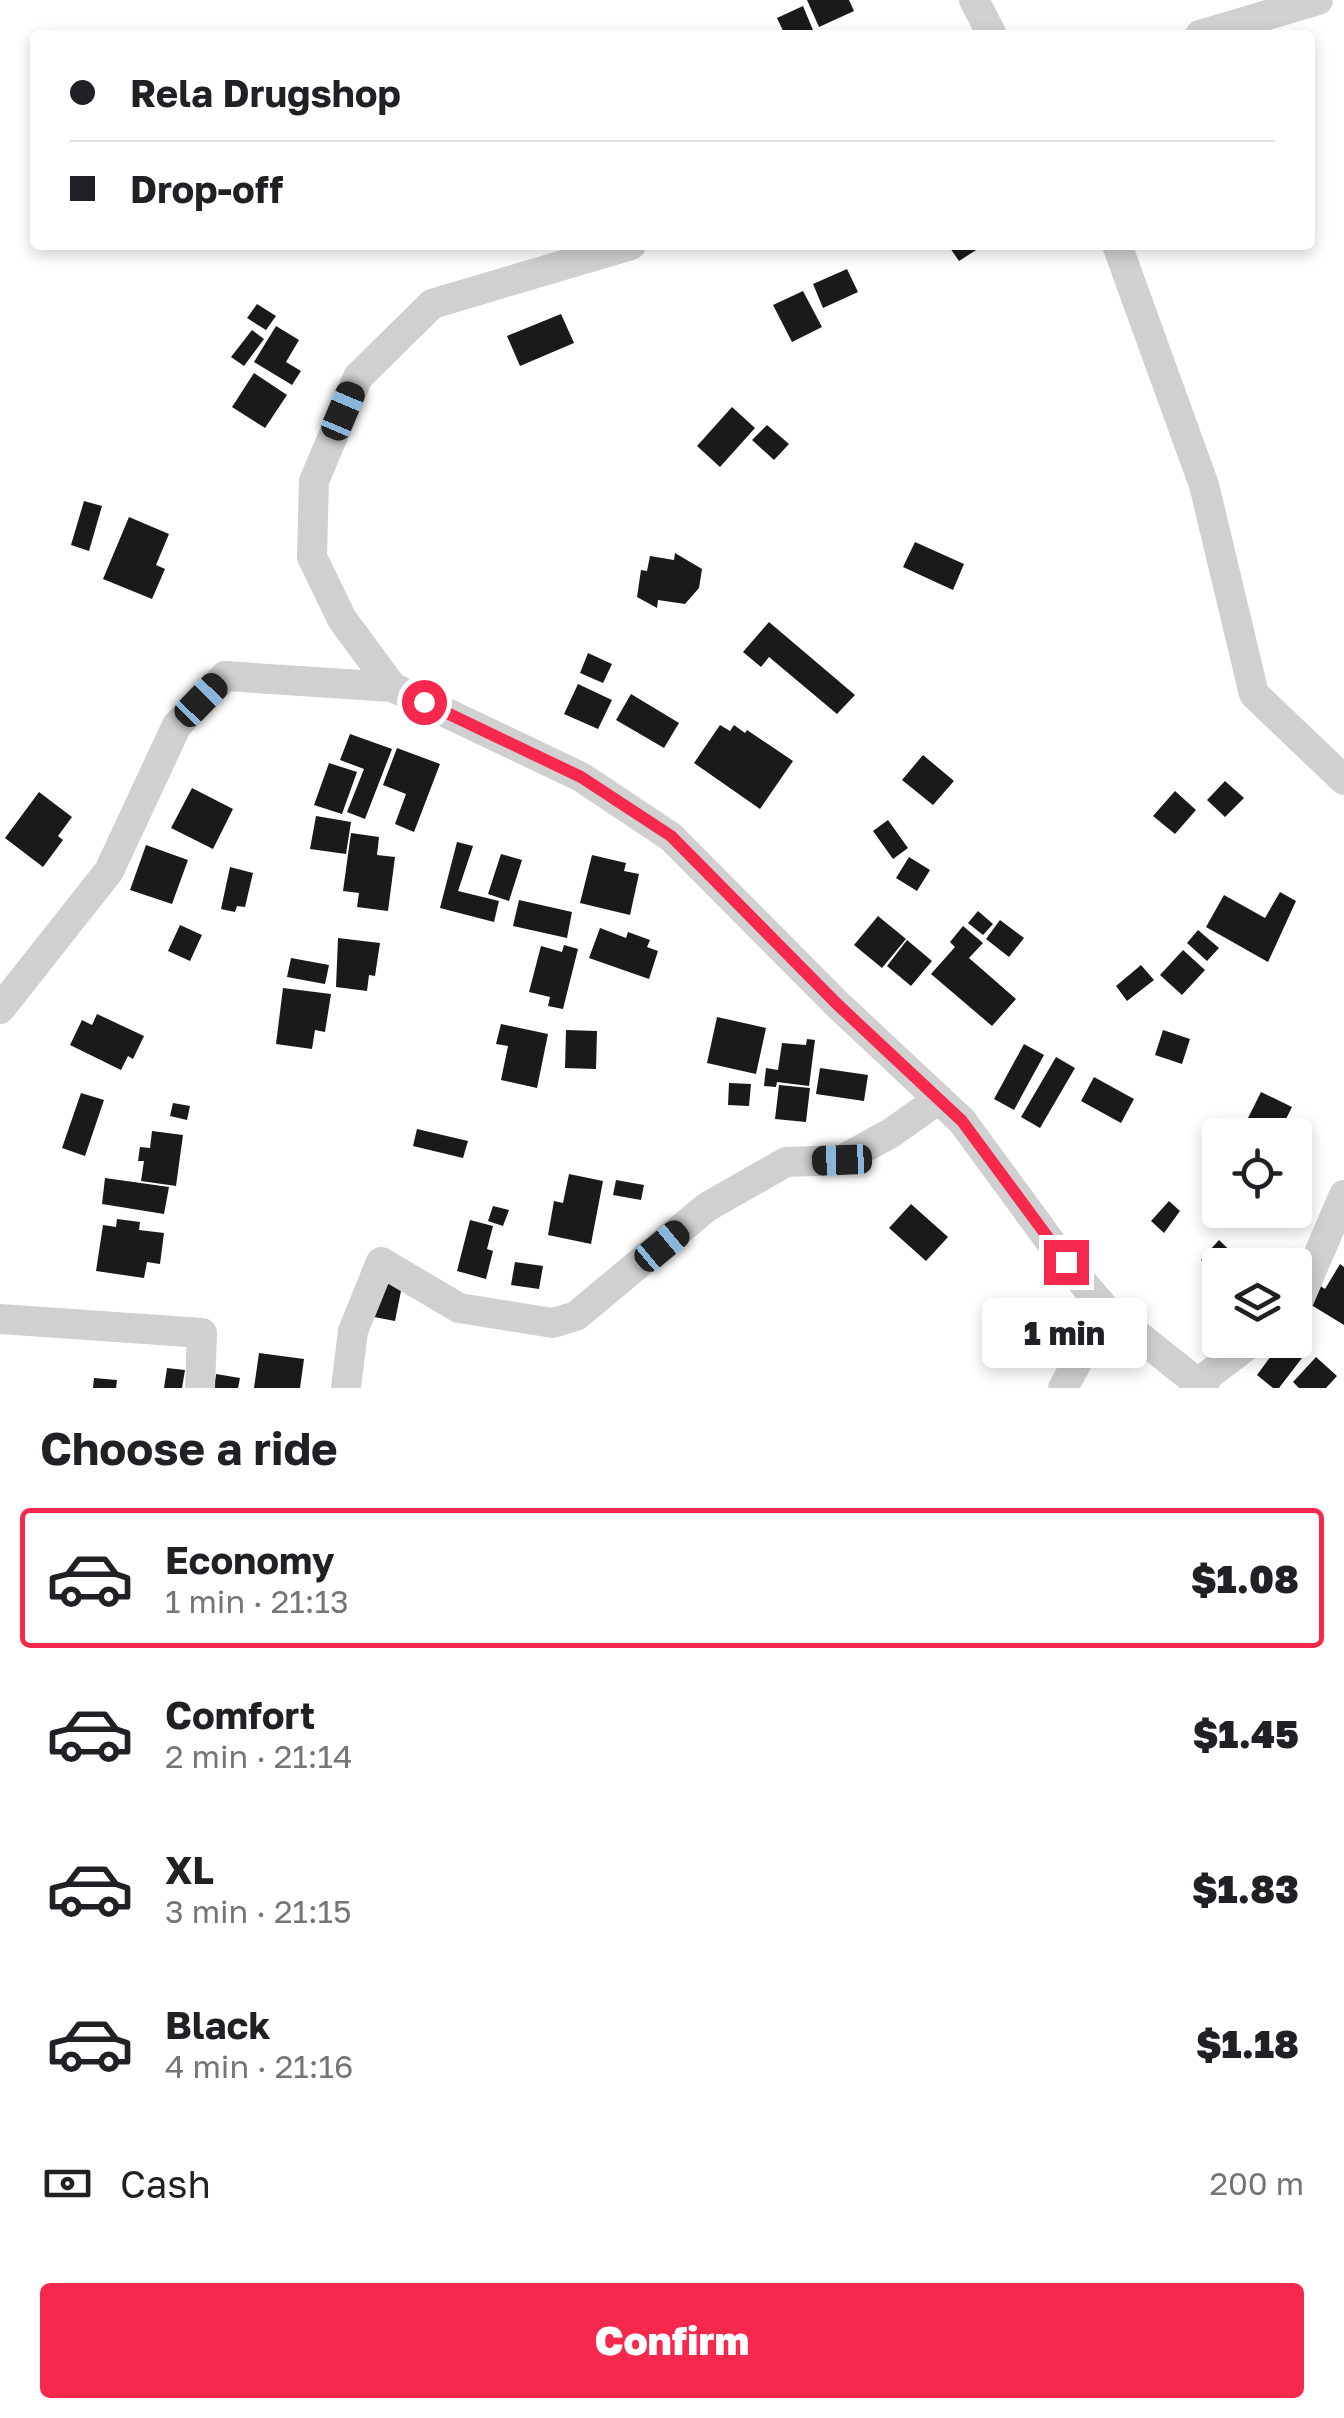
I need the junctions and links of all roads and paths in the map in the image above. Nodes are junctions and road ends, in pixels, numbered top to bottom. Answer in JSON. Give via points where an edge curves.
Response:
{"nodes":[{"id":1,"x":974,"y":0,"type":"edge"},
{"id":2,"x":1318,"y":0,"type":"edge"},
{"id":3,"x":989,"y":30,"type":"edge"},
{"id":4,"x":1217,"y":30,"type":"edge"},
{"id":5,"x":614,"y":250,"type":"edge"},
{"id":6,"x":1119,"y":250,"type":"edge"},
{"id":7,"x":392,"y":686,"type":"junction"},
{"id":8,"x":1344,"y":780,"type":"edge"},
{"id":9,"x":0,"y":1009,"type":"edge"},
{"id":10,"x":939,"y":1100,"type":"junction"},
{"id":11,"x":1344,"y":1196,"type":"edge"},
{"id":12,"x":1312,"y":1269,"type":"edge"},
{"id":13,"x":1106,"y":1310,"type":"junction"},
{"id":14,"x":0,"y":1319,"type":"edge"},
{"id":15,"x":1233,"y":1358,"type":"edge"},
{"id":16,"x":1201,"y":1386,"type":"edge"},
{"id":17,"x":200,"y":1388,"type":"edge"},
{"id":18,"x":346,"y":1388,"type":"edge"},
{"id":19,"x":1063,"y":1388,"type":"edge"}],
"edges":[{"from":1,"to":3,"type":"street"},
{"from":2,"to":4,"type":"street"},
{"from":5,"to":7,"type":"street","via":[[432,304],[358,376],[314,481],[312,557],[342,619]]},
{"from":6,"to":8,"type":"street","via":[[1204,485],[1254,694]]},
{"from":7,"to":9,"type":"street","via":[[225,676],[177,724],[110,870]]},
{"from":7,"to":10,"type":"street","via":[[581,777],[671,836]]},
{"from":10,"to":13,"type":"street"},
{"from":10,"to":18,"type":"street","via":[[842,1160],[786,1162],[723,1198],[576,1316],[553,1323],[459,1308],[381,1262],[353,1331]]},
{"from":11,"to":12,"type":"street"},
{"from":13,"to":16,"type":"street"},
{"from":13,"to":19,"type":"street"},
{"from":14,"to":17,"type":"street","via":[[202,1334]]},
{"from":15,"to":16,"type":"street"}]}
